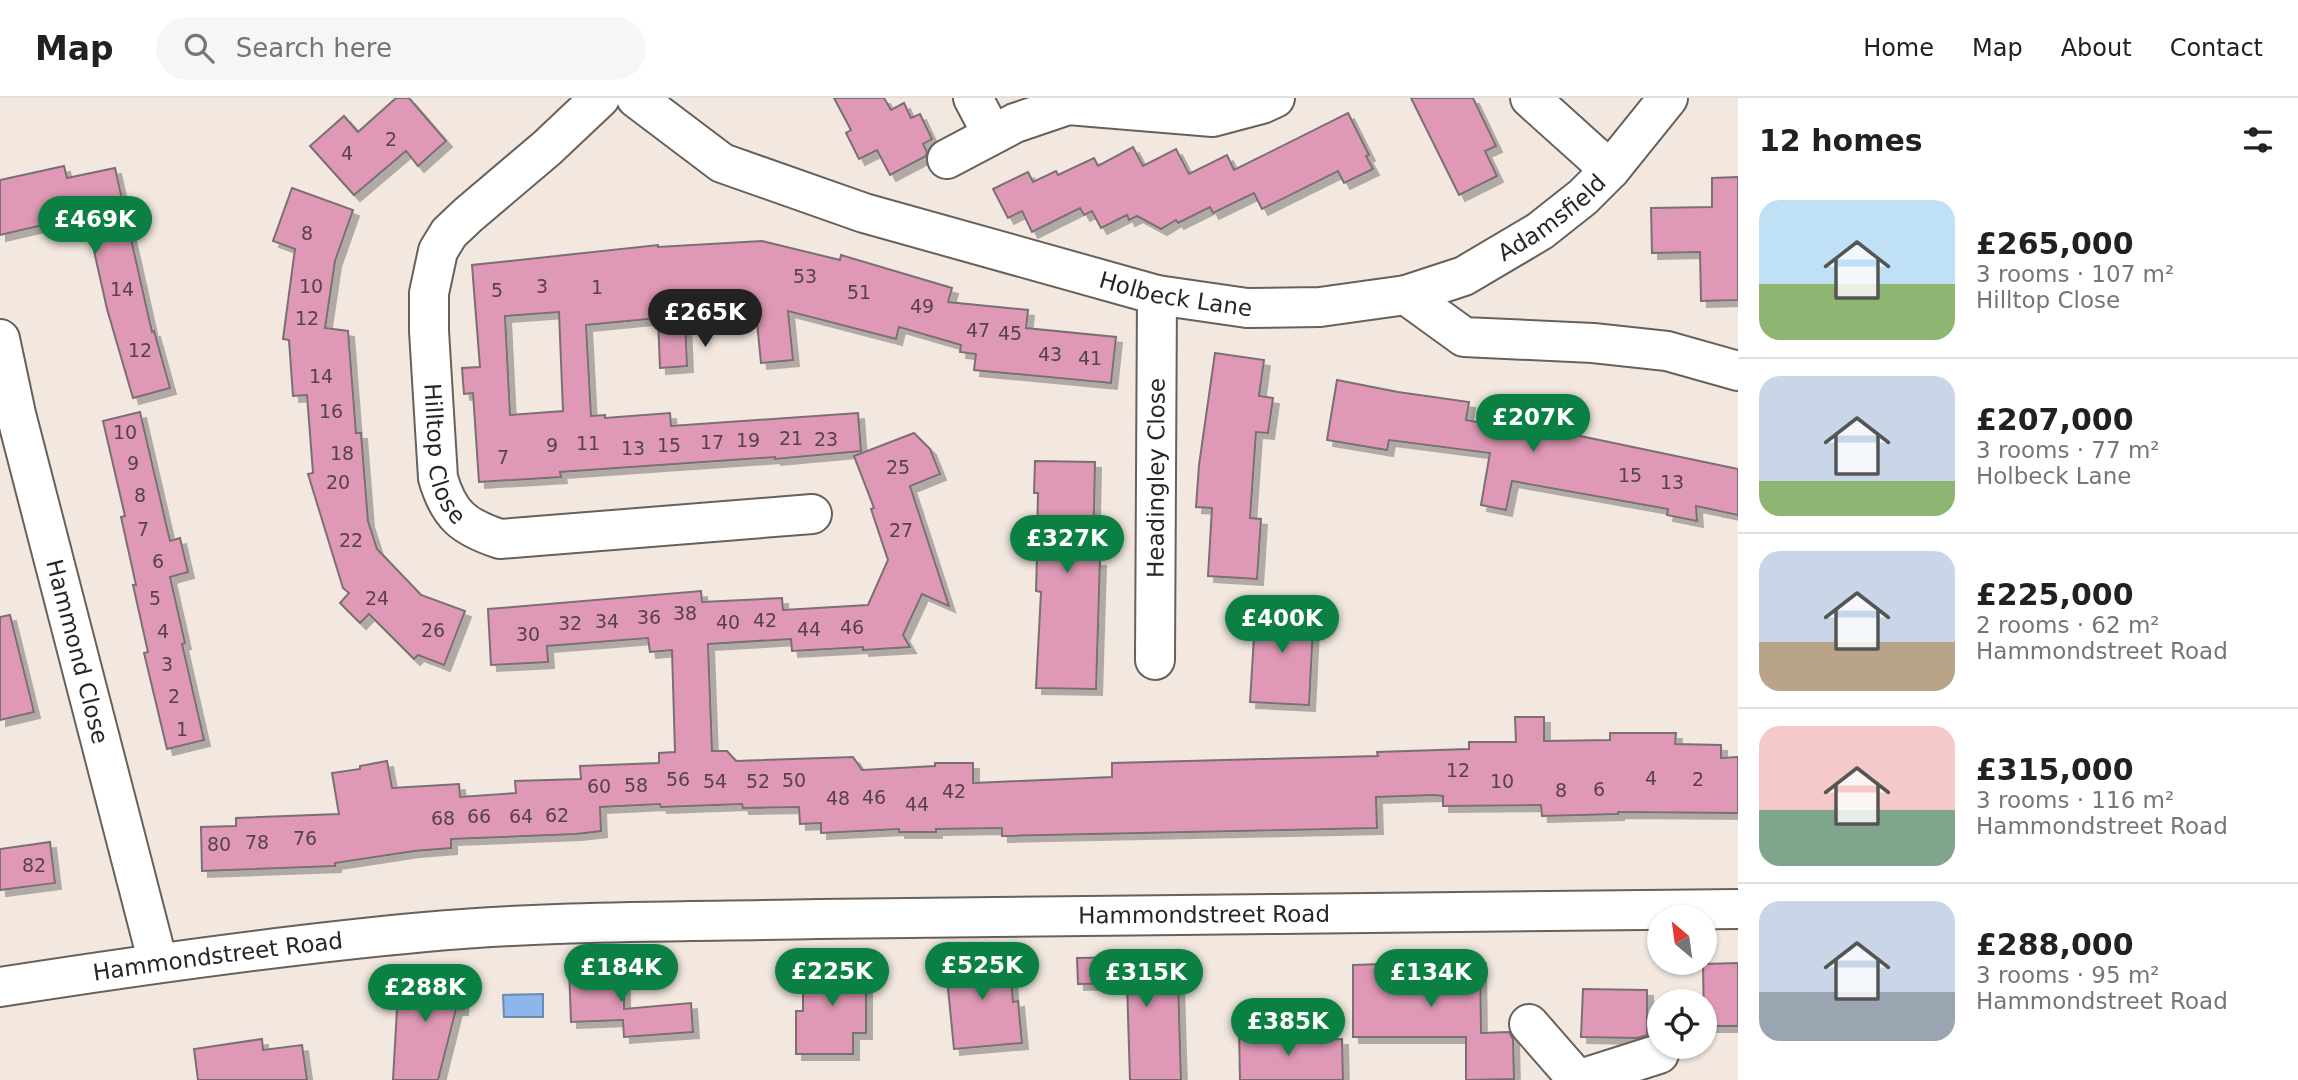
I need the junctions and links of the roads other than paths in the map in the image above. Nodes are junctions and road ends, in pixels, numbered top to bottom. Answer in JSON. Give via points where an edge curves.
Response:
{"nodes":[{"id":1,"x":600,"y":98,"type":"edge"},
{"id":2,"x":636,"y":98,"type":"edge"},
{"id":3,"x":973,"y":98,"type":"edge"},
{"id":4,"x":1275,"y":98,"type":"edge"},
{"id":5,"x":1530,"y":98,"type":"edge"},
{"id":6,"x":1668,"y":98,"type":"edge"},
{"id":7,"x":992,"y":134,"type":"junction"},
{"id":8,"x":947,"y":159,"type":"dead end"},
{"id":9,"x":1610,"y":170,"type":"junction"},
{"id":10,"x":1157,"y":295,"type":"junction"},
{"id":11,"x":1406,"y":296,"type":"junction"},
{"id":12,"x":0,"y":340,"type":"edge"},
{"id":13,"x":1738,"y":371,"type":"edge"},
{"id":14,"x":812,"y":514,"type":"dead end"},
{"id":15,"x":1155,"y":660,"type":"dead end"},
{"id":16,"x":1738,"y":909,"type":"edge"},
{"id":17,"x":158,"y":963,"type":"junction"},
{"id":18,"x":0,"y":987,"type":"edge"},
{"id":19,"x":1529,"y":1024,"type":"dead end"},
{"id":20,"x":1647,"y":1058,"type":"edge"},
{"id":21,"x":1577,"y":1080,"type":"edge"}],
"edges":[{"from":1,"to":14,"type":"street","name":"Hilltop Close","via":[[468,215],[438,251],[429,293],[429,331],[438,478],[444,499],[461,521],[500,540]]},
{"from":2,"to":10,"type":"street","name":"Holbeck Lane","via":[[722,163],[864,213]]},
{"from":3,"to":7,"type":"street"},
{"from":4,"to":7,"type":"street","via":[[1213,117],[1068,105]]},
{"from":5,"to":9,"type":"street"},
{"from":6,"to":9,"type":"street","name":"Adamsfield"},
{"from":7,"to":8,"type":"street"},
{"from":9,"to":11,"type":"street","name":"Adamsfield","via":[[1540,231],[1464,276]]},
{"from":10,"to":11,"type":"street","name":"Holbeck Lane","via":[[1247,308],[1320,307]]},
{"from":10,"to":15,"type":"street","name":"Headingley Close"},
{"from":11,"to":13,"type":"street","via":[[1464,337],[1667,351]]},
{"from":12,"to":17,"type":"street","name":"Hammond Close"},
{"from":16,"to":17,"type":"street","name":"Hammondstreet Road","via":[[544,925],[427,932]]},
{"from":17,"to":18,"type":"street","name":"Hammondstreet Road"},
{"from":19,"to":21,"type":"street"},
{"from":20,"to":21,"type":"street"}]}
